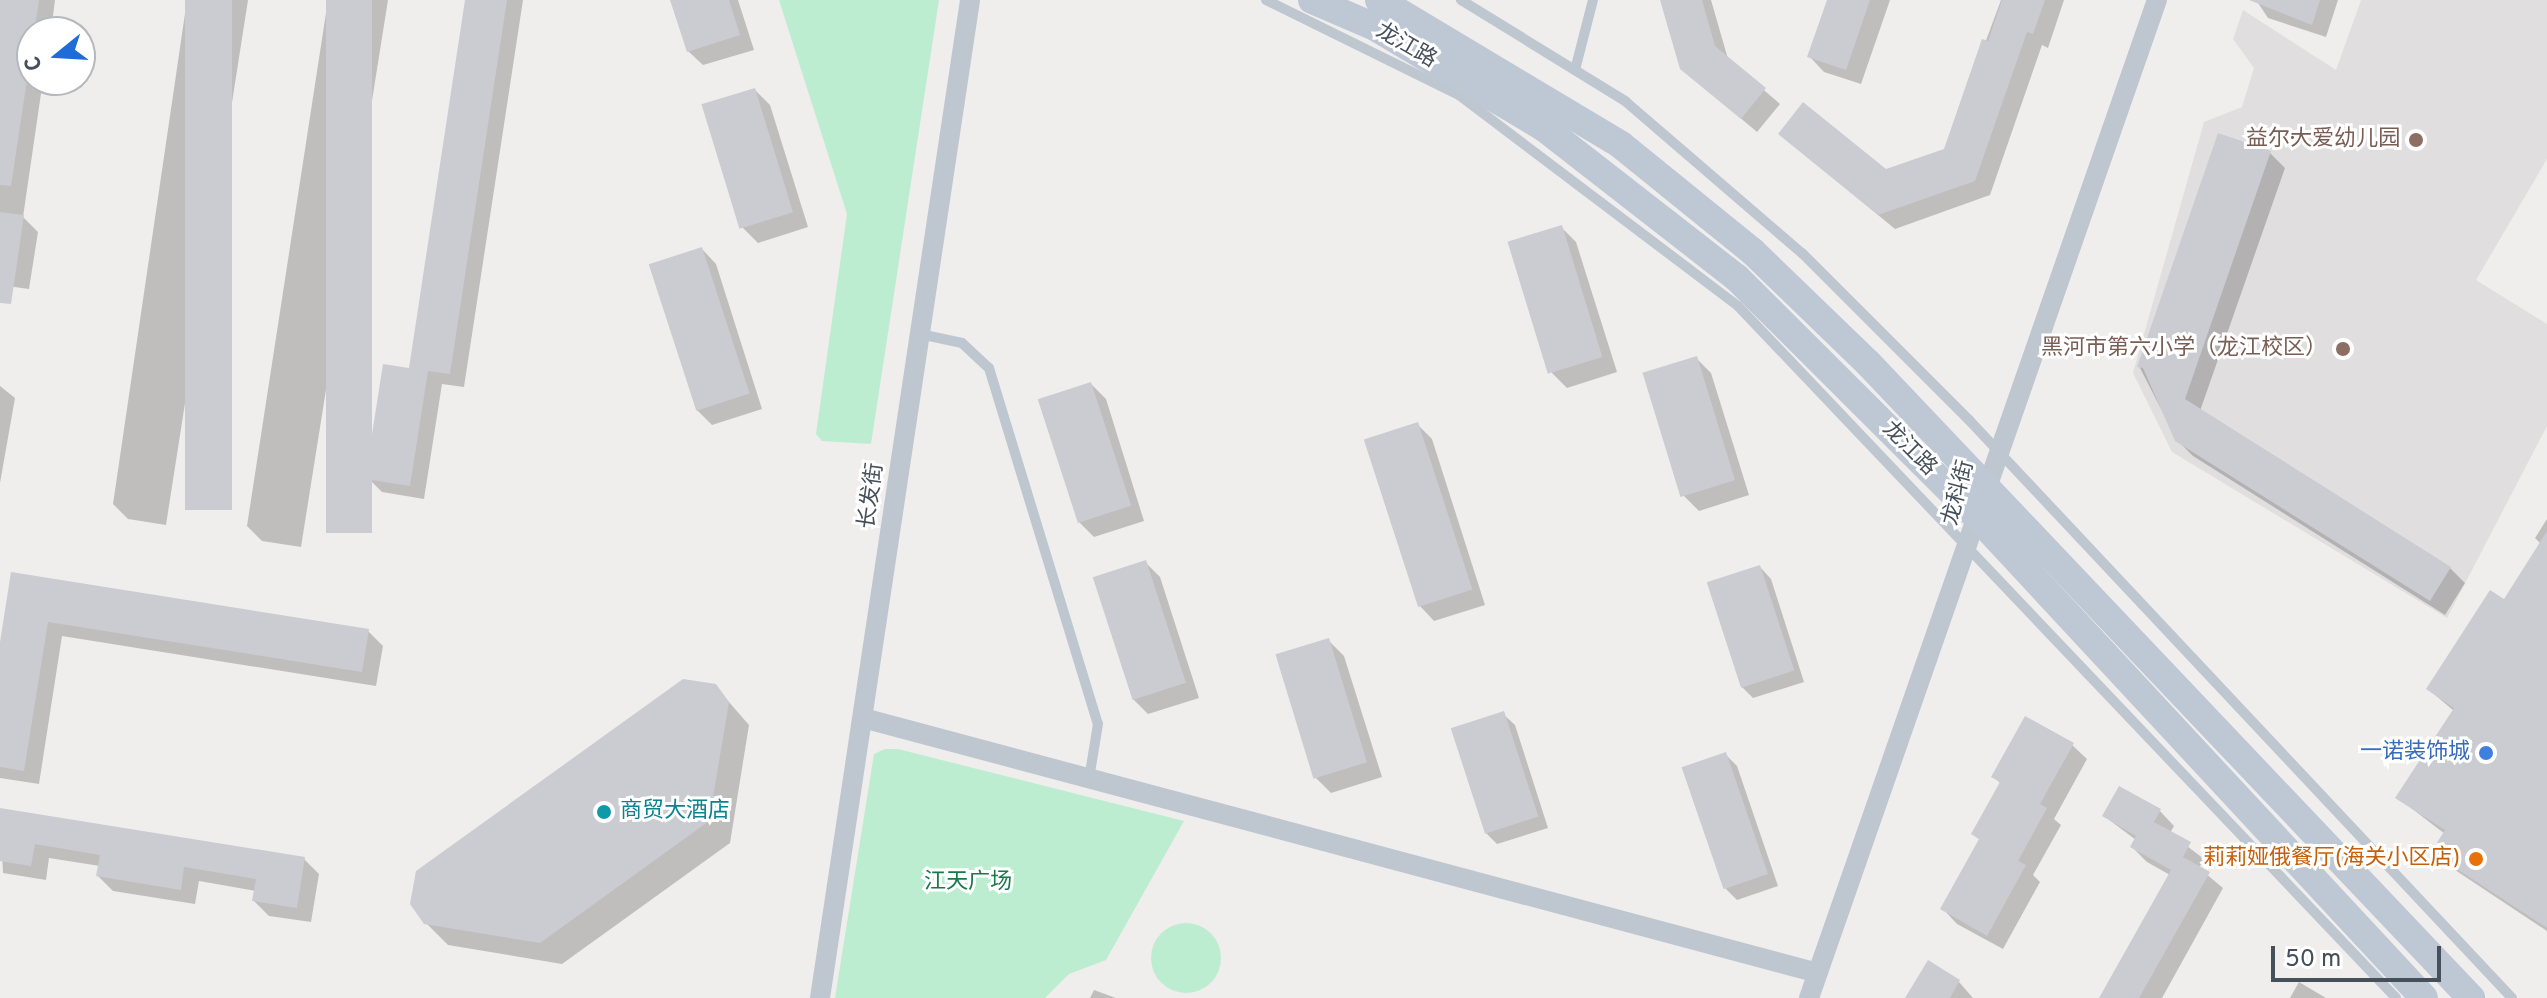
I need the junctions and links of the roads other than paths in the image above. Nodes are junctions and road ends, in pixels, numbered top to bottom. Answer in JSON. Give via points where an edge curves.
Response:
{"nodes":[{"id":1,"x":970,"y":0,"type":"edge"},
{"id":2,"x":1266,"y":0,"type":"edge"},
{"id":3,"x":1312,"y":0,"type":"edge"},
{"id":4,"x":1379,"y":0,"type":"edge"},
{"id":5,"x":1461,"y":0,"type":"edge"},
{"id":6,"x":1593,"y":0,"type":"edge"},
{"id":7,"x":2157,"y":0,"type":"edge"},
{"id":8,"x":1575,"y":70,"type":"junction"},
{"id":9,"x":920,"y":334,"type":"junction"},
{"id":10,"x":1996,"y":449,"type":"junction"},
{"id":11,"x":1987,"y":489,"type":"junction"},
{"id":12,"x":1978,"y":518,"type":"junction"},
{"id":13,"x":1969,"y":551,"type":"junction"},
{"id":14,"x":863,"y":718,"type":"junction"},
{"id":15,"x":1089,"y":779,"type":"junction"},
{"id":16,"x":1818,"y":973,"type":"junction"},
{"id":17,"x":820,"y":998,"type":"edge"},
{"id":18,"x":1809,"y":998,"type":"edge"},
{"id":19,"x":2396,"y":998,"type":"edge"},
{"id":20,"x":2424,"y":998,"type":"edge"},
{"id":21,"x":2471,"y":998,"type":"edge"},
{"id":22,"x":2512,"y":998,"type":"edge"}],
"edges":[{"from":1,"to":9,"type":"street","name":"长发街"},
{"from":2,"to":13,"type":"lane","via":[[1459,95],[1738,306]]},
{"from":3,"to":12,"type":"street","name":"龙江路","via":[[1375,27],[1543,127],[1737,278]]},
{"from":4,"to":11,"type":"street","name":"龙江路","via":[[1621,145],[1752,251]]},
{"from":5,"to":8,"type":"lane"},
{"from":6,"to":8,"type":"lane"},
{"from":7,"to":10,"type":"street","name":"龙科街"},
{"from":8,"to":10,"type":"lane","via":[[1625,101],[1802,253]]},
{"from":9,"to":14,"type":"street","name":"长发街"},
{"from":9,"to":15,"type":"lane","via":[[962,343],[989,368],[1098,724]]},
{"from":10,"to":11,"type":"street","name":"龙科街"},
{"from":10,"to":22,"type":"lane"},
{"from":11,"to":12,"type":"street","name":"龙科街"},
{"from":11,"to":21,"type":"street","name":"龙江路"},
{"from":12,"to":13,"type":"street","name":"龙科街"},
{"from":12,"to":20,"type":"street","name":"龙江路"},
{"from":13,"to":16,"type":"street","name":"龙科街"},
{"from":13,"to":19,"type":"lane"},
{"from":14,"to":15,"type":"street"},
{"from":14,"to":17,"type":"street","name":"长发街"},
{"from":15,"to":16,"type":"street"},
{"from":16,"to":18,"type":"street","name":"龙科街"}]}
